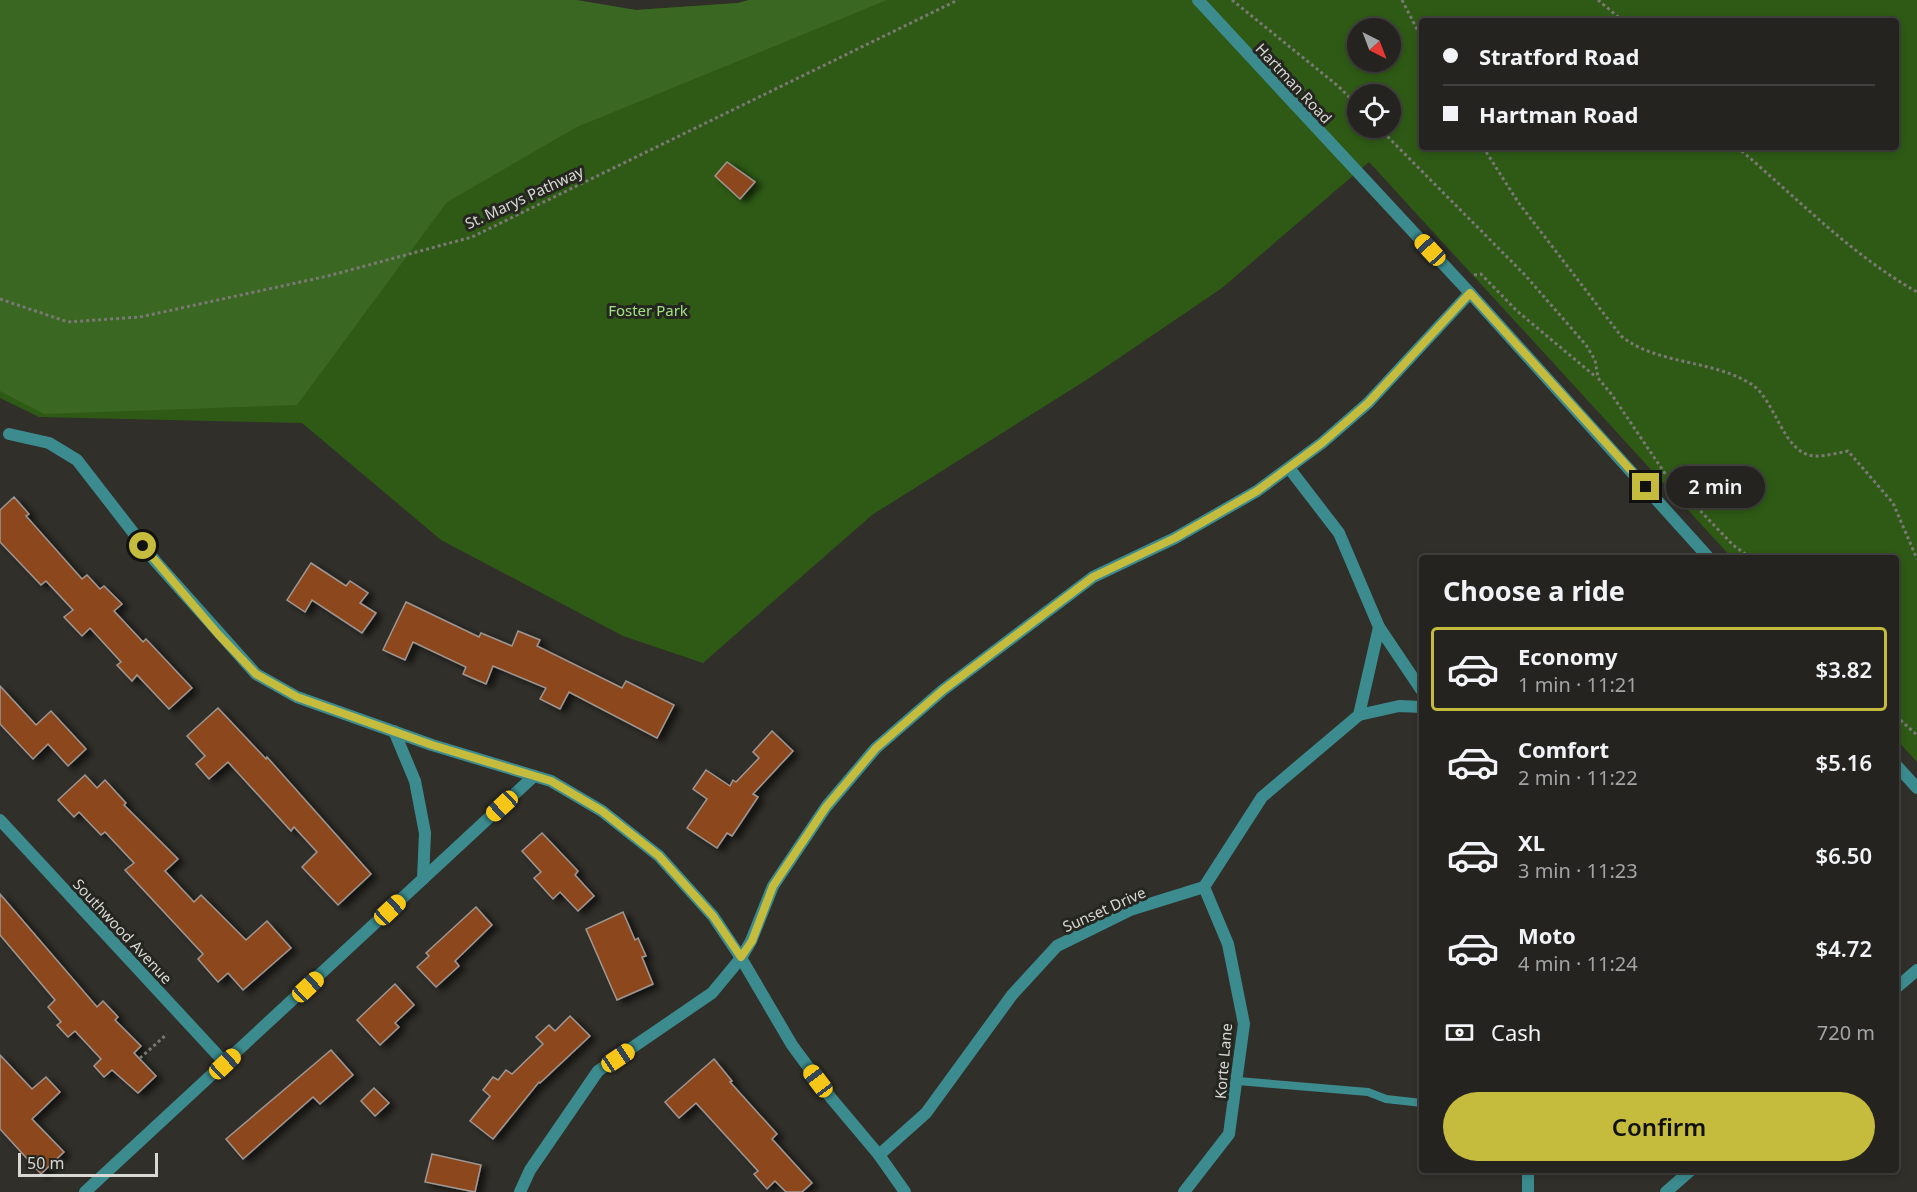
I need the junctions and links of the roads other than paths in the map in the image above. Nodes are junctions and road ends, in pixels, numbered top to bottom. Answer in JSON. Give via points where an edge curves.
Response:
{"nodes":[{"id":1,"x":1198,"y":0,"type":"edge"},
{"id":2,"x":1466,"y":289,"type":"junction"},
{"id":3,"x":3,"y":433,"type":"edge"},
{"id":4,"x":1289,"y":468,"type":"junction"},
{"id":5,"x":1707,"y":555,"type":"edge"},
{"id":6,"x":1379,"y":627,"type":"junction"},
{"id":7,"x":1419,"y":687,"type":"edge"},
{"id":8,"x":1419,"y":707,"type":"edge"},
{"id":9,"x":1359,"y":715,"type":"junction"},
{"id":10,"x":394,"y":731,"type":"junction"},
{"id":11,"x":1899,"y":768,"type":"edge"},
{"id":12,"x":534,"y":776,"type":"junction"},
{"id":13,"x":1917,"y":788,"type":"edge"},
{"id":14,"x":0,"y":820,"type":"edge"},
{"id":15,"x":423,"y":879,"type":"junction"},
{"id":16,"x":1204,"y":887,"type":"junction"},
{"id":17,"x":741,"y":957,"type":"junction"},
{"id":18,"x":1917,"y":970,"type":"edge"},
{"id":19,"x":1899,"y":985,"type":"edge"},
{"id":20,"x":225,"y":1064,"type":"junction"},
{"id":21,"x":1238,"y":1081,"type":"junction"},
{"id":22,"x":1419,"y":1103,"type":"edge"},
{"id":23,"x":879,"y":1155,"type":"junction"},
{"id":24,"x":1528,"y":1173,"type":"edge"},
{"id":25,"x":1688,"y":1173,"type":"edge"},
{"id":26,"x":85,"y":1192,"type":"edge"},
{"id":27,"x":520,"y":1192,"type":"edge"},
{"id":28,"x":905,"y":1192,"type":"edge"},
{"id":29,"x":1184,"y":1192,"type":"edge"},
{"id":30,"x":1528,"y":1192,"type":"edge"},
{"id":31,"x":1666,"y":1192,"type":"edge"}],
"edges":[{"from":1,"to":2,"type":"street","name":"Hartman Road"},
{"from":2,"to":4,"type":"street","via":[[1368,403]]},
{"from":2,"to":5,"type":"street","name":"Hartman Road"},
{"from":3,"to":10,"type":"street","via":[[49,443],[77,460],[156,562],[256,674],[297,697]]},
{"from":4,"to":6,"type":"street","via":[[1339,533]]},
{"from":4,"to":17,"type":"street","via":[[1175,538],[1093,577],[943,690],[876,748],[826,807],[773,886],[752,941]]},
{"from":6,"to":7,"type":"street"},
{"from":6,"to":9,"type":"street"},
{"from":8,"to":9,"type":"street","via":[[1399,706]]},
{"from":9,"to":16,"type":"street","via":[[1262,797]]},
{"from":10,"to":12,"type":"street"},
{"from":10,"to":15,"type":"street","via":[[415,781],[425,833]]},
{"from":11,"to":13,"type":"street"},
{"from":12,"to":15,"type":"street"},
{"from":12,"to":17,"type":"street","via":[[551,781],[602,811],[659,856],[713,916]]},
{"from":14,"to":20,"type":"street","name":"Southwood Avenue"},
{"from":15,"to":20,"type":"street"},
{"from":16,"to":21,"type":"street","name":"Korte Lane","via":[[1228,944],[1244,1024]]},
{"from":16,"to":23,"type":"street","name":"Sunset Drive","via":[[1130,910],[1057,946],[1012,995],[926,1113]]},
{"from":17,"to":23,"type":"street","via":[[792,1045]]},
{"from":17,"to":27,"type":"street","via":[[712,993],[598,1071],[530,1170]]},
{"from":18,"to":19,"type":"street"},
{"from":20,"to":26,"type":"street"},
{"from":21,"to":22,"type":"lane","via":[[1368,1092],[1386,1099]]},
{"from":21,"to":29,"type":"street","name":"Korte Lane","via":[[1229,1134]]},
{"from":23,"to":28,"type":"street"},
{"from":24,"to":30,"type":"street"},
{"from":25,"to":31,"type":"street"}]}
